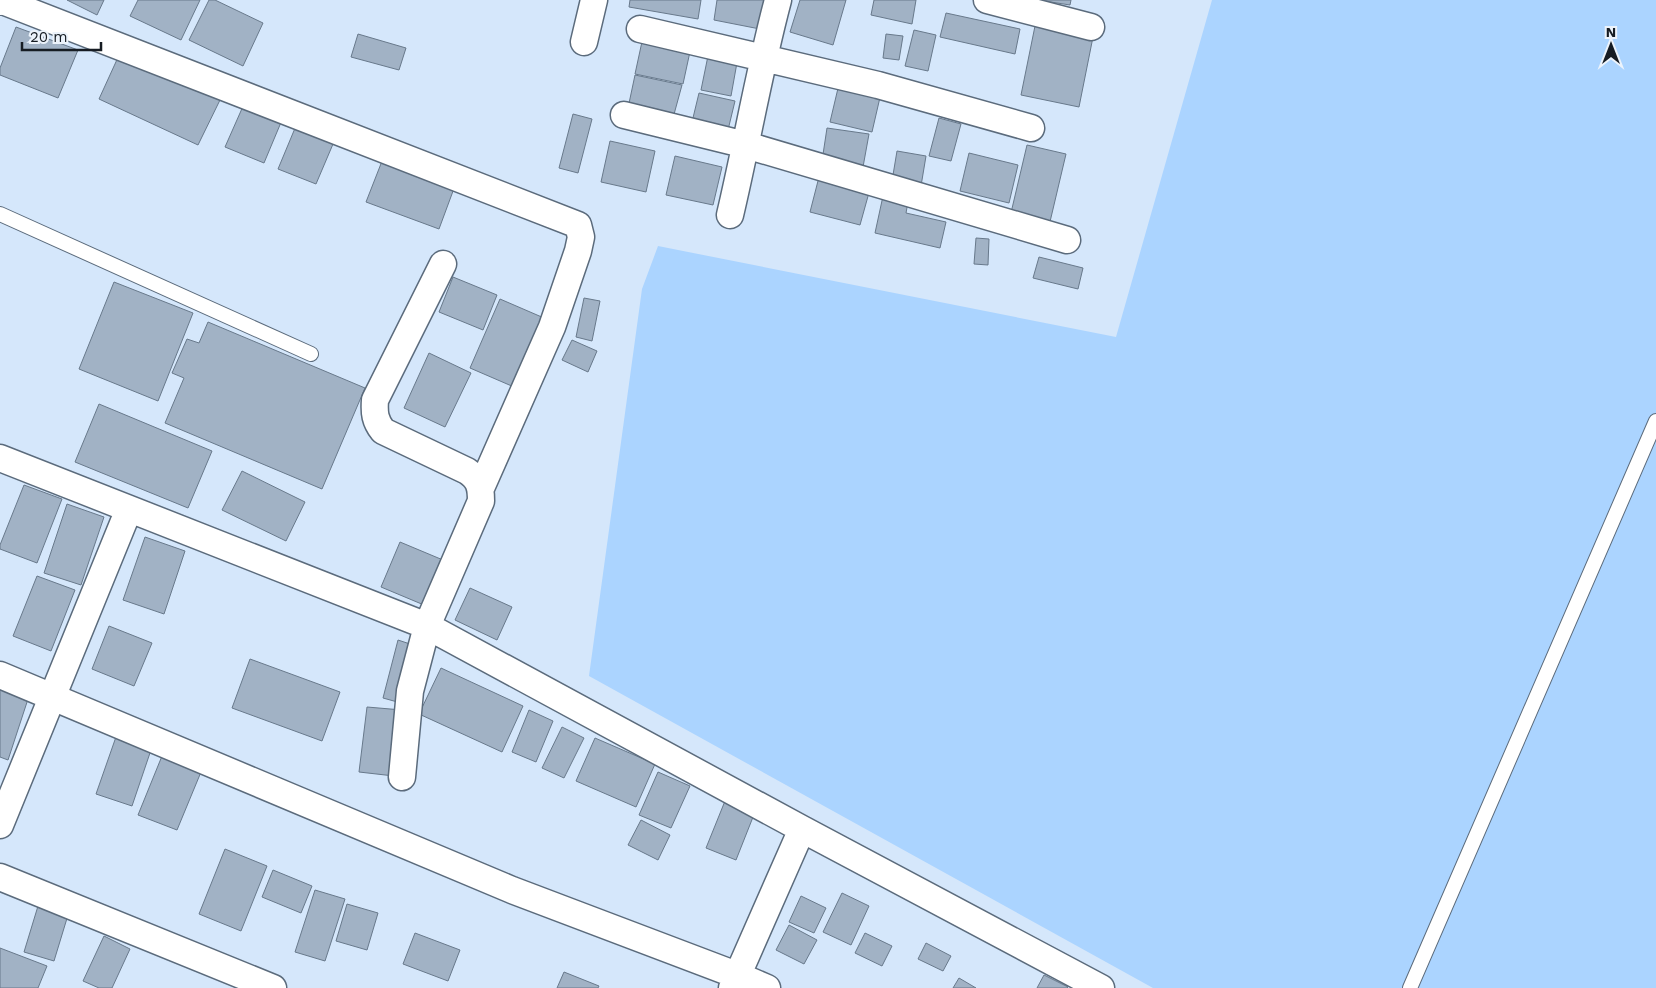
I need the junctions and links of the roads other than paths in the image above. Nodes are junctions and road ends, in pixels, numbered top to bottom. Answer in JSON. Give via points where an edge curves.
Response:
{"nodes":[{"id":1,"x":0,"y":0,"type":"edge"},
{"id":2,"x":594,"y":0,"type":"edge"},
{"id":3,"x":778,"y":0,"type":"edge"},
{"id":4,"x":986,"y":0,"type":"edge"},
{"id":5,"x":1091,"y":27,"type":"dead end"},
{"id":6,"x":640,"y":29,"type":"dead end"},
{"id":7,"x":584,"y":42,"type":"dead end"},
{"id":8,"x":763,"y":57,"type":"junction"},
{"id":9,"x":624,"y":115,"type":"dead end"},
{"id":10,"x":1031,"y":128,"type":"dead end"},
{"id":11,"x":746,"y":145,"type":"junction"},
{"id":12,"x":0,"y":214,"type":"edge"},
{"id":13,"x":730,"y":215,"type":"dead end"},
{"id":14,"x":1067,"y":240,"type":"dead end"},
{"id":15,"x":443,"y":264,"type":"dead end"},
{"id":16,"x":311,"y":354,"type":"dead end"},
{"id":17,"x":1656,"y":420,"type":"edge"},
{"id":18,"x":0,"y":458,"type":"edge"},
{"id":19,"x":481,"y":488,"type":"junction"},
{"id":20,"x":129,"y":509,"type":"junction"},
{"id":21,"x":427,"y":626,"type":"junction"},
{"id":22,"x":0,"y":675,"type":"edge"},
{"id":23,"x":53,"y":697,"type":"junction"},
{"id":24,"x":402,"y":777,"type":"dead end"},
{"id":25,"x":0,"y":825,"type":"edge"},
{"id":26,"x":802,"y":829,"type":"junction"},
{"id":27,"x":0,"y":877,"type":"edge"},
{"id":28,"x":736,"y":982,"type":"edge"},
{"id":29,"x":273,"y":988,"type":"edge"},
{"id":30,"x":767,"y":988,"type":"edge"},
{"id":31,"x":1101,"y":988,"type":"edge"},
{"id":32,"x":1410,"y":988,"type":"edge"}],
"edges":[{"from":1,"to":19,"type":"street","via":[[578,226],[581,237],[578,251],[552,327]]},
{"from":2,"to":7,"type":"street"},
{"from":3,"to":8,"type":"street"},
{"from":4,"to":5,"type":"street"},
{"from":6,"to":8,"type":"street"},
{"from":8,"to":10,"type":"street"},
{"from":8,"to":11,"type":"street"},
{"from":9,"to":11,"type":"street"},
{"from":11,"to":13,"type":"street"},
{"from":11,"to":14,"type":"street"},
{"from":12,"to":16,"type":"lane"},
{"from":15,"to":19,"type":"street","via":[[375,400],[374,414],[384,431],[467,471],[476,477]]},
{"from":17,"to":32,"type":"lane"},
{"from":18,"to":20,"type":"street"},
{"from":19,"to":21,"type":"street","via":[[481,501]]},
{"from":20,"to":21,"type":"street"},
{"from":20,"to":23,"type":"street"},
{"from":21,"to":24,"type":"street","via":[[410,691]]},
{"from":21,"to":26,"type":"street"},
{"from":22,"to":23,"type":"street"},
{"from":23,"to":25,"type":"street"},
{"from":23,"to":28,"type":"street"},
{"from":26,"to":28,"type":"street"},
{"from":26,"to":31,"type":"street"},
{"from":27,"to":29,"type":"street"},
{"from":28,"to":30,"type":"street"}]}
